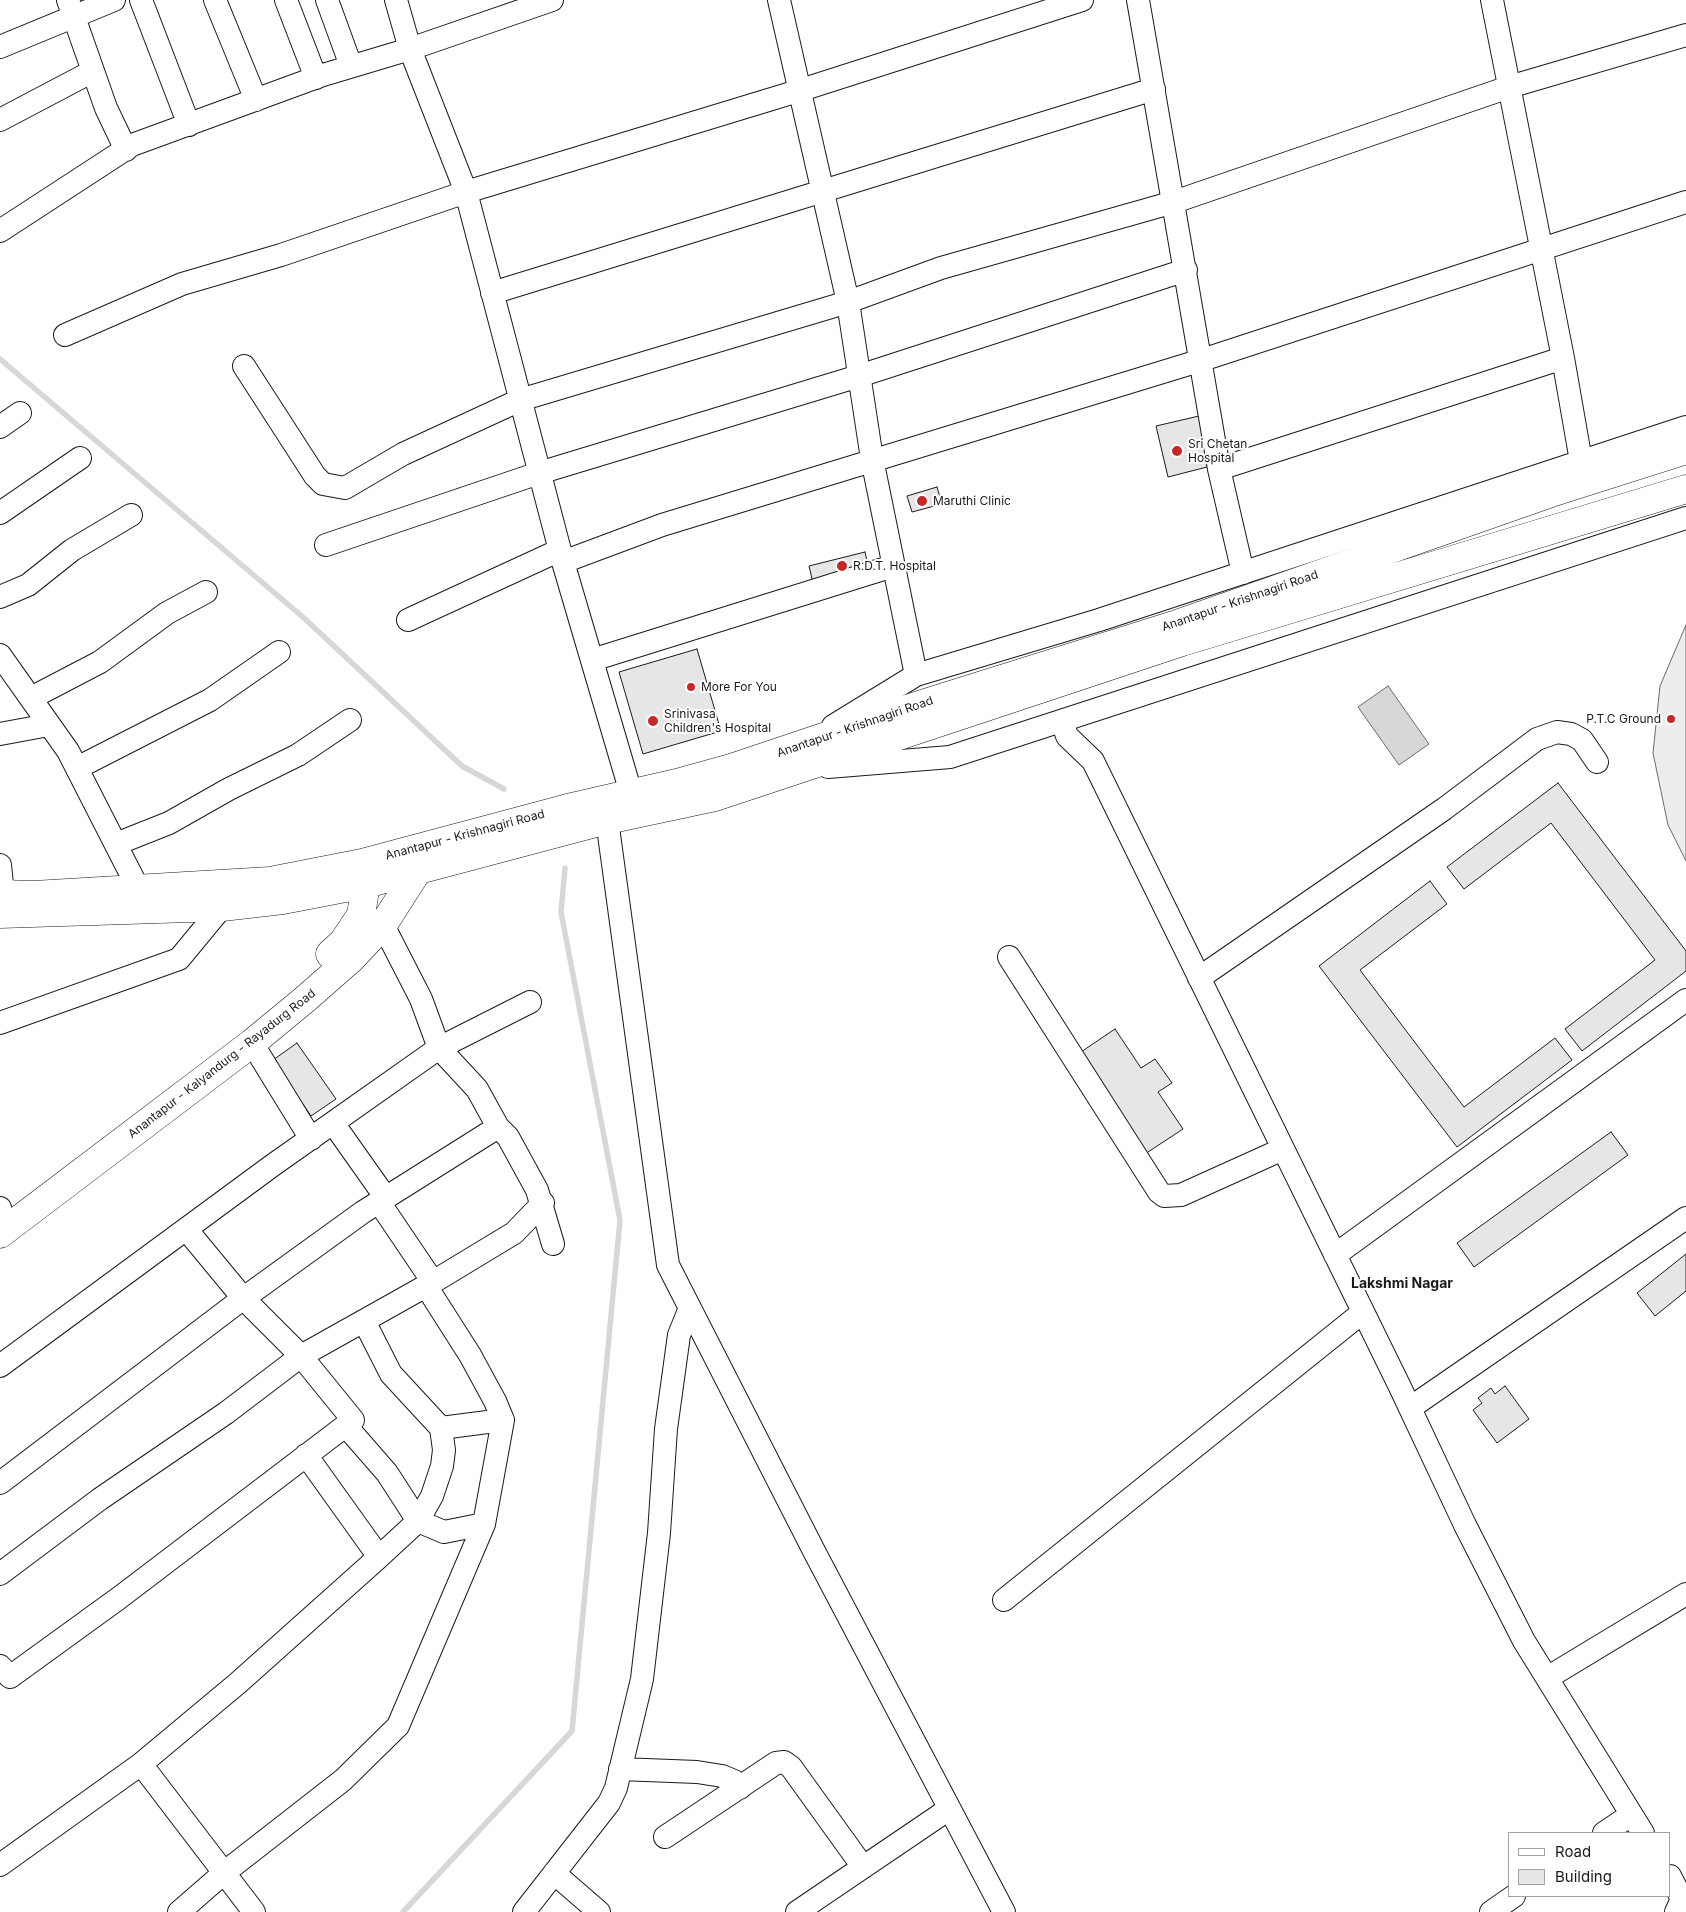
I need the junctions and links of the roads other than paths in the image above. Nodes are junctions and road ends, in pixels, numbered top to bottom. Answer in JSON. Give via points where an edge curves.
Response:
{"nodes":[{"id":1,"x":114,"y":0,"type":"edge"},
{"id":2,"x":141,"y":0,"type":"edge"},
{"id":3,"x":215,"y":0,"type":"edge"},
{"id":4,"x":286,"y":0,"type":"edge"},
{"id":5,"x":327,"y":0,"type":"edge"},
{"id":6,"x":396,"y":0,"type":"edge"},
{"id":7,"x":552,"y":0,"type":"edge"},
{"id":8,"x":1082,"y":0,"type":"edge"},
{"id":9,"x":1138,"y":0,"type":"edge"},
{"id":10,"x":1492,"y":0,"type":"edge"},
{"id":11,"x":785,"y":2,"type":"edge"},
{"id":12,"x":70,"y":8,"type":"edge"},
{"id":13,"x":1686,"y":35,"type":"edge"},
{"id":14,"x":0,"y":47,"type":"edge"},
{"id":15,"x":410,"y":49,"type":"junction"},
{"id":16,"x":351,"y":66,"type":"junction"},
{"id":17,"x":93,"y":71,"type":"junction"},
{"id":18,"x":316,"y":78,"type":"junction"},
{"id":19,"x":1509,"y":88,"type":"junction"},
{"id":20,"x":1154,"y":89,"type":"junction"},
{"id":21,"x":798,"y":91,"type":"junction"},
{"id":22,"x":256,"y":100,"type":"junction"},
{"id":23,"x":0,"y":120,"type":"edge"},
{"id":24,"x":189,"y":125,"type":"junction"},
{"id":25,"x":126,"y":150,"type":"junction"},
{"id":26,"x":466,"y":192,"type":"junction"},
{"id":27,"x":822,"y":193,"type":"junction"},
{"id":28,"x":1174,"y":202,"type":"junction"},
{"id":29,"x":1686,"y":202,"type":"edge"},
{"id":30,"x":0,"y":231,"type":"edge"},
{"id":31,"x":1541,"y":250,"type":"junction"},
{"id":32,"x":1186,"y":270,"type":"junction"},
{"id":33,"x":492,"y":293,"type":"junction"},
{"id":34,"x":848,"y":302,"type":"junction"},
{"id":35,"x":65,"y":335,"type":"dead end"},
{"id":36,"x":1563,"y":358,"type":"junction"},
{"id":37,"x":1202,"y":360,"type":"junction"},
{"id":38,"x":244,"y":366,"type":"dead end"},
{"id":39,"x":859,"y":376,"type":"junction"},
{"id":40,"x":520,"y":400,"type":"junction"},
{"id":41,"x":20,"y":413,"type":"dead end"},
{"id":42,"x":0,"y":427,"type":"edge"},
{"id":43,"x":1686,"y":427,"type":"edge"},
{"id":44,"x":1686,"y":450,"type":"edge"},
{"id":45,"x":80,"y":458,"type":"dead end"},
{"id":46,"x":872,"y":459,"type":"junction"},
{"id":47,"x":1581,"y":461,"type":"junction"},
{"id":48,"x":1219,"y":469,"type":"junction"},
{"id":49,"x":539,"y":473,"type":"junction"},
{"id":50,"x":1686,"y":489,"type":"edge"},
{"id":51,"x":0,"y":513,"type":"edge"},
{"id":52,"x":131,"y":515,"type":"dead end"},
{"id":53,"x":1686,"y":518,"type":"edge"},
{"id":54,"x":326,"y":545,"type":"dead end"},
{"id":55,"x":561,"y":556,"type":"junction"},
{"id":56,"x":893,"y":566,"type":"junction"},
{"id":57,"x":1243,"y":573,"type":"junction"},
{"id":58,"x":206,"y":592,"type":"dead end"},
{"id":59,"x":0,"y":597,"type":"edge"},
{"id":60,"x":408,"y":620,"type":"dead end"},
{"id":61,"x":1180,"y":633,"type":"junction"},
{"id":62,"x":279,"y":652,"type":"dead end"},
{"id":63,"x":0,"y":655,"type":"edge"},
{"id":64,"x":592,"y":660,"type":"junction"},
{"id":65,"x":916,"y":675,"type":"junction"},
{"id":66,"x":31,"y":698,"type":"junction"},
{"id":67,"x":350,"y":720,"type":"dead end"},
{"id":68,"x":1062,"y":721,"type":"junction"},
{"id":69,"x":49,"y":725,"type":"junction"},
{"id":70,"x":0,"y":734,"type":"edge"},
{"id":71,"x":804,"y":757,"type":"junction"},
{"id":72,"x":1597,"y":762,"type":"dead end"},
{"id":73,"x":77,"y":768,"type":"junction"},
{"id":74,"x":632,"y":793,"type":"junction"},
{"id":75,"x":607,"y":820,"type":"junction"},
{"id":76,"x":435,"y":843,"type":"junction"},
{"id":77,"x":116,"y":844,"type":"junction"},
{"id":78,"x":0,"y":865,"type":"edge"},
{"id":79,"x":418,"y":871,"type":"junction"},
{"id":80,"x":364,"y":873,"type":"junction"},
{"id":81,"x":139,"y":890,"type":"junction"},
{"id":82,"x":1,"y":901,"type":"edge"},
{"id":83,"x":222,"y":907,"type":"junction"},
{"id":84,"x":382,"y":925,"type":"junction"},
{"id":85,"x":1009,"y":957,"type":"dead end"},
{"id":86,"x":1199,"y":978,"type":"junction"},
{"id":87,"x":1686,"y":1000,"type":"edge"},
{"id":88,"x":530,"y":1002,"type":"dead end"},
{"id":89,"x":0,"y":1023,"type":"edge"},
{"id":90,"x":252,"y":1044,"type":"junction"},
{"id":91,"x":439,"y":1048,"type":"junction"},
{"id":92,"x":333,"y":1123,"type":"junction"},
{"id":93,"x":498,"y":1127,"type":"junction"},
{"id":94,"x":311,"y":1139,"type":"junction"},
{"id":95,"x":1283,"y":1149,"type":"junction"},
{"id":96,"x":382,"y":1200,"type":"junction"},
{"id":97,"x":543,"y":1203,"type":"junction"},
{"id":98,"x":0,"y":1216,"type":"edge"},
{"id":99,"x":1686,"y":1218,"type":"edge"},
{"id":100,"x":186,"y":1229,"type":"junction"},
{"id":101,"x":553,"y":1244,"type":"dead end"},
{"id":102,"x":1335,"y":1255,"type":"junction"},
{"id":103,"x":430,"y":1284,"type":"junction"},
{"id":104,"x":243,"y":1298,"type":"junction"},
{"id":105,"x":690,"y":1308,"type":"junction"},
{"id":106,"x":1363,"y":1312,"type":"junction"},
{"id":107,"x":364,"y":1321,"type":"junction"},
{"id":108,"x":301,"y":1356,"type":"junction"},
{"id":109,"x":0,"y":1366,"type":"edge"},
{"id":110,"x":1410,"y":1408,"type":"junction"},
{"id":111,"x":503,"y":1420,"type":"junction"},
{"id":112,"x":346,"y":1426,"type":"junction"},
{"id":113,"x":441,"y":1428,"type":"junction"},
{"id":114,"x":306,"y":1455,"type":"junction"},
{"id":115,"x":0,"y":1483,"type":"edge"},
{"id":116,"x":418,"y":1521,"type":"junction"},
{"id":117,"x":484,"y":1524,"type":"junction"},
{"id":118,"x":379,"y":1557,"type":"junction"},
{"id":119,"x":0,"y":1574,"type":"edge"},
{"id":120,"x":1686,"y":1594,"type":"edge"},
{"id":121,"x":1004,"y":1600,"type":"dead end"},
{"id":122,"x":3,"y":1676,"type":"edge"},
{"id":123,"x":1547,"y":1678,"type":"junction"},
{"id":124,"x":141,"y":1764,"type":"junction"},
{"id":125,"x":620,"y":1769,"type":"junction"},
{"id":126,"x":740,"y":1788,"type":"junction"},
{"id":127,"x":949,"y":1809,"type":"junction"},
{"id":128,"x":1637,"y":1824,"type":"edge"},
{"id":129,"x":1608,"y":1832,"type":"edge"},
{"id":130,"x":665,"y":1837,"type":"dead end"},
{"id":131,"x":0,"y":1865,"type":"edge"},
{"id":132,"x":863,"y":1867,"type":"junction"},
{"id":133,"x":225,"y":1872,"type":"junction"},
{"id":134,"x":554,"y":1873,"type":"junction"},
{"id":135,"x":1671,"y":1878,"type":"edge"},
{"id":136,"x":1513,"y":1897,"type":"edge"},
{"id":137,"x":179,"y":1912,"type":"edge"},
{"id":138,"x":254,"y":1912,"type":"edge"},
{"id":139,"x":524,"y":1912,"type":"edge"},
{"id":140,"x":599,"y":1912,"type":"edge"},
{"id":141,"x":797,"y":1912,"type":"edge"},
{"id":142,"x":1004,"y":1912,"type":"edge"},
{"id":143,"x":1491,"y":1912,"type":"edge"},
{"id":144,"x":1676,"y":1912,"type":"edge"}],
"edges":[{"from":1,"to":12,"type":"street"},
{"from":2,"to":24,"type":"street"},
{"from":3,"to":22,"type":"street"},
{"from":4,"to":18,"type":"street"},
{"from":5,"to":16,"type":"street"},
{"from":6,"to":15,"type":"street"},
{"from":7,"to":15,"type":"street"},
{"from":8,"to":21,"type":"street"},
{"from":9,"to":20,"type":"street"},
{"from":10,"to":19,"type":"street"},
{"from":11,"to":21,"type":"street"},
{"from":12,"to":14,"type":"street"},
{"from":12,"to":17,"type":"street"},
{"from":13,"to":19,"type":"street"},
{"from":15,"to":16,"type":"street"},
{"from":15,"to":26,"type":"street"},
{"from":16,"to":18,"type":"street"},
{"from":17,"to":23,"type":"street"},
{"from":17,"to":25,"type":"street"},
{"from":18,"to":22,"type":"street"},
{"from":19,"to":28,"type":"street"},
{"from":19,"to":31,"type":"street"},
{"from":20,"to":27,"type":"street"},
{"from":20,"to":28,"type":"street"},
{"from":21,"to":26,"type":"street"},
{"from":21,"to":27,"type":"street"},
{"from":22,"to":24,"type":"street"},
{"from":24,"to":25,"type":"street"},
{"from":25,"to":30,"type":"street"},
{"from":26,"to":33,"type":"street"},
{"from":26,"to":35,"type":"street","via":[[282,255],[182,284]]},
{"from":27,"to":33,"type":"street"},
{"from":27,"to":34,"type":"street"},
{"from":28,"to":32,"type":"street"},
{"from":28,"to":34,"type":"street","via":[[941,268]]},
{"from":29,"to":31,"type":"street"},
{"from":31,"to":36,"type":"street"},
{"from":31,"to":37,"type":"street"},
{"from":32,"to":37,"type":"street"},
{"from":32,"to":39,"type":"street"},
{"from":33,"to":40,"type":"street"},
{"from":34,"to":39,"type":"street"},
{"from":34,"to":40,"type":"street"},
{"from":36,"to":47,"type":"street"},
{"from":36,"to":48,"type":"street"},
{"from":37,"to":46,"type":"street"},
{"from":37,"to":48,"type":"street"},
{"from":38,"to":40,"type":"street","via":[[315,476],[323,484],[345,488],[403,454]]},
{"from":39,"to":46,"type":"street"},
{"from":39,"to":49,"type":"street"},
{"from":40,"to":49,"type":"street"},
{"from":41,"to":42,"type":"street"},
{"from":43,"to":47,"type":"street"},
{"from":44,"to":61,"type":"highway","name":"Anantapur - Krishnagiri Road","via":[[1551,493]]},
{"from":45,"to":51,"type":"street"},
{"from":46,"to":55,"type":"street"},
{"from":46,"to":56,"type":"street"},
{"from":47,"to":57,"type":"street"},
{"from":48,"to":57,"type":"street"},
{"from":49,"to":54,"type":"street"},
{"from":49,"to":55,"type":"street"},
{"from":50,"to":61,"type":"highway"},
{"from":52,"to":59,"type":"street","via":[[72,550],[28,584]]},
{"from":53,"to":68,"type":"street"},
{"from":55,"to":60,"type":"street"},
{"from":55,"to":64,"type":"street"},
{"from":56,"to":64,"type":"street"},
{"from":56,"to":65,"type":"street"},
{"from":57,"to":65,"type":"street"},
{"from":58,"to":66,"type":"street","via":[[167,613],[100,662]]},
{"from":61,"to":71,"type":"highway","name":"Anantapur - Krishnagiri Road","via":[[922,704]]},
{"from":62,"to":73,"type":"street","via":[[210,700]]},
{"from":63,"to":66,"type":"street"},
{"from":64,"to":74,"type":"street"},
{"from":65,"to":71,"type":"street"},
{"from":66,"to":69,"type":"street"},
{"from":67,"to":77,"type":"street","via":[[298,755],[169,823]]},
{"from":68,"to":71,"type":"street","via":[[950,757]]},
{"from":68,"to":86,"type":"street","via":[[1067,736],[1093,761]]},
{"from":69,"to":70,"type":"street"},
{"from":69,"to":73,"type":"street"},
{"from":71,"to":74,"type":"highway","name":"Anantapur - Krishnagiri Road","via":[[731,768]]},
{"from":71,"to":75,"type":"highway","name":"Anantapur - Krishnagiri Road","via":[[715,797]]},
{"from":72,"to":86,"type":"street","via":[[1582,740],[1571,734],[1557,732],[1537,739],[1444,809]]},
{"from":73,"to":77,"type":"street"},
{"from":74,"to":76,"type":"highway","name":"Anantapur - Krishnagiri Road"},
{"from":75,"to":79,"type":"highway","name":"Anantapur - Krishnagiri Road"},
{"from":75,"to":105,"type":"street","via":[[668,1265]]},
{"from":76,"to":79,"type":"highway","name":"Anantapur - Kalyandurg - Rayadurg Road"},
{"from":76,"to":80,"type":"highway","name":"Anantapur - Krishnagiri Road"},
{"from":77,"to":81,"type":"street"},
{"from":78,"to":82,"type":"street"},
{"from":79,"to":80,"type":"highway","name":"Anantapur - Krishnagiri Road"},
{"from":79,"to":84,"type":"highway","name":"Anantapur - Kalyandurg - Rayadurg Road"},
{"from":80,"to":81,"type":"highway","name":"Anantapur - Krishnagiri Road"},
{"from":80,"to":83,"type":"highway","name":"Anantapur - Krishnagiri Road","via":[[283,900]]},
{"from":80,"to":98,"type":"highway","name":"Anantapur - Kalyandurg - Rayadurg Road","via":[[362,915],[343,942],[242,1029]]},
{"from":81,"to":82,"type":"highway","name":"Anantapur - Krishnagiri Road"},
{"from":82,"to":83,"type":"highway","name":"Anantapur - Krishnagiri Road"},
{"from":83,"to":89,"type":"street","via":[[180,959]]},
{"from":84,"to":90,"type":"highway","name":"Anantapur - Kalyandurg - Rayadurg Road","via":[[350,959]]},
{"from":84,"to":91,"type":"street","via":[[421,999]]},
{"from":85,"to":95,"type":"street","via":[[1164,1196],[1181,1195]]},
{"from":86,"to":95,"type":"street"},
{"from":87,"to":102,"type":"street"},
{"from":88,"to":91,"type":"street"},
{"from":90,"to":94,"type":"street"},
{"from":90,"to":98,"type":"highway","name":"Anantapur - Kalyandurg - Rayadurg Road"},
{"from":91,"to":92,"type":"street"},
{"from":91,"to":93,"type":"street","via":[[477,1089]]},
{"from":92,"to":94,"type":"street"},
{"from":92,"to":96,"type":"street"},
{"from":93,"to":96,"type":"street"},
{"from":93,"to":97,"type":"street","via":[[508,1136]]},
{"from":94,"to":100,"type":"street"},
{"from":95,"to":102,"type":"street"},
{"from":96,"to":103,"type":"street"},
{"from":96,"to":104,"type":"street"},
{"from":97,"to":101,"type":"street"},
{"from":97,"to":103,"type":"street","via":[[514,1234]]},
{"from":99,"to":110,"type":"street"},
{"from":100,"to":104,"type":"street"},
{"from":100,"to":109,"type":"street"},
{"from":102,"to":106,"type":"street"},
{"from":103,"to":107,"type":"street"},
{"from":103,"to":111,"type":"street"},
{"from":104,"to":108,"type":"street"},
{"from":104,"to":115,"type":"street"},
{"from":105,"to":125,"type":"street","via":[[679,1335],[667,1420],[659,1533],[642,1679]]},
{"from":105,"to":127,"type":"street"},
{"from":106,"to":110,"type":"street"},
{"from":106,"to":121,"type":"street"},
{"from":107,"to":108,"type":"street"},
{"from":107,"to":113,"type":"street","via":[[391,1374]]},
{"from":108,"to":112,"type":"street","via":[[353,1420]]},
{"from":108,"to":119,"type":"street"},
{"from":110,"to":123,"type":"street","via":[[1520,1633]]},
{"from":111,"to":113,"type":"street"},
{"from":111,"to":117,"type":"street"},
{"from":112,"to":114,"type":"street"},
{"from":112,"to":116,"type":"street","via":[[387,1473]]},
{"from":113,"to":116,"type":"street","via":[[442,1466],[432,1496]]},
{"from":114,"to":118,"type":"street"},
{"from":114,"to":122,"type":"street","via":[[119,1598]]},
{"from":116,"to":117,"type":"street","via":[[444,1532]]},
{"from":116,"to":118,"type":"street"},
{"from":117,"to":133,"type":"street","via":[[398,1726],[343,1780]]},
{"from":118,"to":124,"type":"street","via":[[238,1683]]},
{"from":120,"to":123,"type":"street"},
{"from":123,"to":128,"type":"street"},
{"from":124,"to":131,"type":"street"},
{"from":124,"to":133,"type":"street"},
{"from":125,"to":126,"type":"street","via":[[697,1772],[722,1776]]},
{"from":125,"to":134,"type":"street","via":[[609,1803]]},
{"from":126,"to":130,"type":"street"},
{"from":126,"to":132,"type":"street","via":[[776,1763],[788,1764]]},
{"from":127,"to":132,"type":"street"},
{"from":127,"to":142,"type":"street"},
{"from":128,"to":129,"type":"street"},
{"from":132,"to":141,"type":"street"},
{"from":133,"to":137,"type":"street"},
{"from":133,"to":138,"type":"street"},
{"from":134,"to":139,"type":"street"},
{"from":134,"to":140,"type":"street"},
{"from":135,"to":144,"type":"street","via":[[1682,1899]]},
{"from":136,"to":143,"type":"street"}]}
